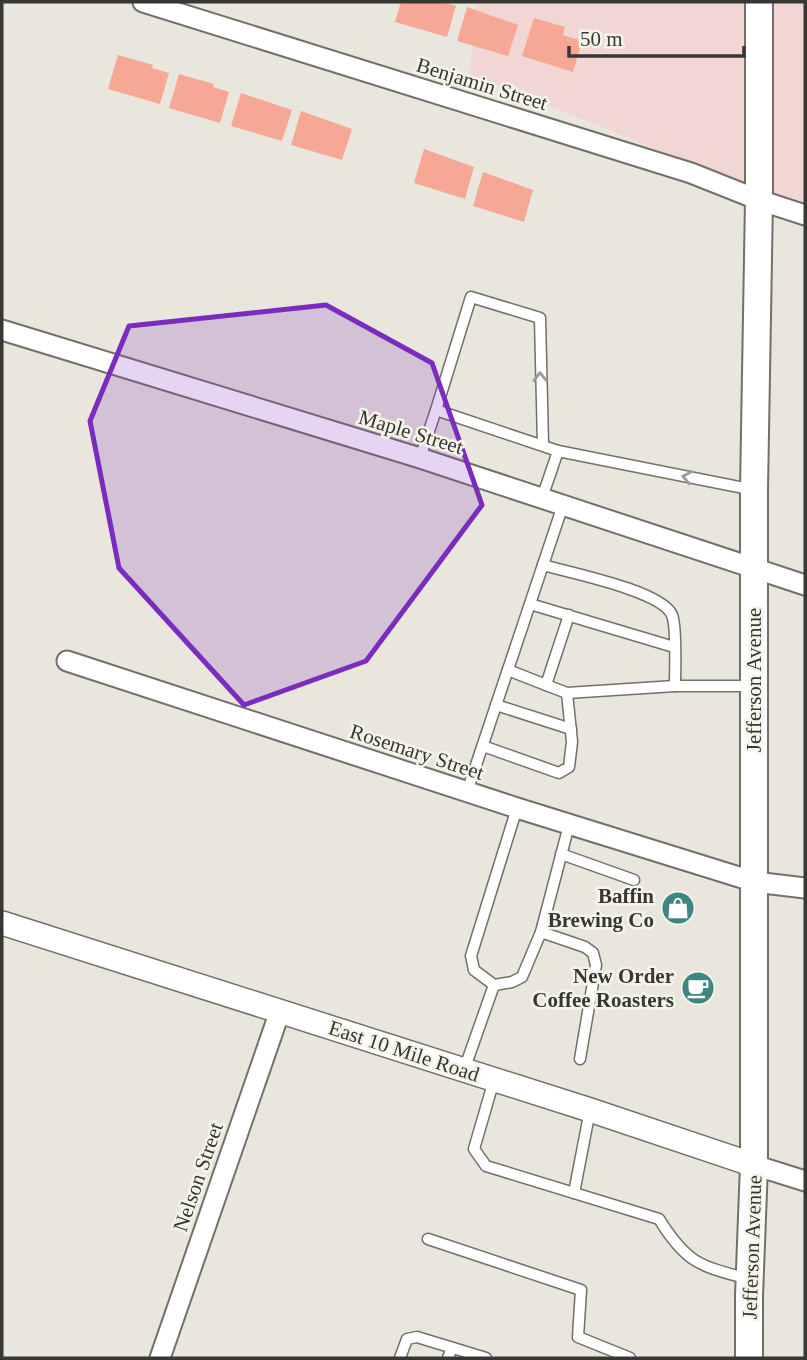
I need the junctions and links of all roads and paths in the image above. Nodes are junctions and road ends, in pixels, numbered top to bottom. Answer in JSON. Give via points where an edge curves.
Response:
{"nodes":[{"id":1,"x":143,"y":2,"type":"edge"},
{"id":2,"x":759,"y":2,"type":"edge"},
{"id":3,"x":759,"y":200,"type":"junction"},
{"id":4,"x":805,"y":215,"type":"edge"},
{"id":5,"x":2,"y":330,"type":"edge"},
{"id":6,"x":436,"y":410,"type":"junction"},
{"id":7,"x":543,"y":445,"type":"junction"},
{"id":8,"x":558,"y":451,"type":"junction"},
{"id":9,"x":420,"y":458,"type":"junction"},
{"id":10,"x":754,"y":490,"type":"junction"},
{"id":11,"x":542,"y":498,"type":"junction"},
{"id":12,"x":563,"y":505,"type":"junction"},
{"id":13,"x":544,"y":565,"type":"junction"},
{"id":14,"x":754,"y":569,"type":"junction"},
{"id":15,"x":805,"y":585,"type":"edge"},
{"id":16,"x":530,"y":604,"type":"junction"},
{"id":17,"x":569,"y":615,"type":"junction"},
{"id":18,"x":674,"y":647,"type":"junction"},
{"id":19,"x":67,"y":661,"type":"dead end"},
{"id":20,"x":508,"y":670,"type":"junction"},
{"id":21,"x":546,"y":685,"type":"junction"},
{"id":22,"x":675,"y":685,"type":"junction"},
{"id":23,"x":754,"y":685,"type":"junction"},
{"id":24,"x":567,"y":692,"type":"junction"},
{"id":25,"x":496,"y":705,"type":"junction"},
{"id":26,"x":571,"y":729,"type":"junction"},
{"id":27,"x":483,"y":746,"type":"junction"},
{"id":28,"x":467,"y":792,"type":"junction"},
{"id":29,"x":517,"y":808,"type":"junction"},
{"id":30,"x":569,"y":825,"type":"junction"},
{"id":31,"x":561,"y":854,"type":"junction"},
{"id":32,"x":634,"y":880,"type":"dead end"},
{"id":33,"x":755,"y":883,"type":"junction"},
{"id":34,"x":805,"y":888,"type":"edge"},
{"id":35,"x":2,"y":923,"type":"edge"},
{"id":36,"x":541,"y":932,"type":"junction"},
{"id":37,"x":494,"y":985,"type":"junction"},
{"id":38,"x":280,"y":1011,"type":"junction"},
{"id":39,"x":580,"y":1059,"type":"dead end"},
{"id":40,"x":464,"y":1070,"type":"junction"},
{"id":41,"x":494,"y":1079,"type":"junction"},
{"id":42,"x":590,"y":1110,"type":"junction"},
{"id":43,"x":754,"y":1165,"type":"junction"},
{"id":44,"x":805,"y":1181,"type":"edge"},
{"id":45,"x":574,"y":1193,"type":"junction"},
{"id":46,"x":428,"y":1239,"type":"dead end"},
{"id":47,"x":750,"y":1279,"type":"junction"},
{"id":48,"x":450,"y":1353,"type":"edge"},
{"id":49,"x":160,"y":1358,"type":"edge"},
{"id":50,"x":400,"y":1358,"type":"edge"},
{"id":51,"x":486,"y":1358,"type":"edge"},
{"id":52,"x":630,"y":1358,"type":"edge"},
{"id":53,"x":749,"y":1358,"type":"edge"}],
"edges":[{"from":1,"to":3,"type":"street","name":"Benjamin Street","via":[[691,173]]},
{"from":2,"to":3,"type":"main road","name":"Jefferson Avenue"},
{"from":3,"to":4,"type":"street","name":"Benjamin Street"},
{"from":3,"to":10,"type":"main road","name":"Jefferson Avenue"},
{"from":5,"to":9,"type":"street","name":"Maple Street"},
{"from":6,"to":7,"type":"lane"},
{"from":7,"to":6,"type":"lane","one_way":true,"via":[[540,318],[471,297]]},
{"from":6,"to":9,"type":"lane"},
{"from":7,"to":8,"type":"lane"},
{"from":10,"to":8,"type":"lane","one_way":true},
{"from":8,"to":11,"type":"lane"},
{"from":9,"to":11,"type":"street","name":"Maple Street"},
{"from":10,"to":14,"type":"main road","name":"Jefferson Avenue"},
{"from":11,"to":12,"type":"street","name":"Maple Street"},
{"from":12,"to":13,"type":"lane"},
{"from":12,"to":14,"type":"street","name":"Maple Street"},
{"from":13,"to":16,"type":"lane"},
{"from":13,"to":18,"type":"lane","via":[[649,596],[666,606],[673,617]]},
{"from":14,"to":15,"type":"street","name":"Maple Street"},
{"from":14,"to":23,"type":"main road","name":"Jefferson Avenue"},
{"from":16,"to":17,"type":"lane"},
{"from":16,"to":20,"type":"lane"},
{"from":17,"to":18,"type":"lane"},
{"from":17,"to":21,"type":"lane"},
{"from":18,"to":22,"type":"lane"},
{"from":19,"to":28,"type":"street","name":"Rosemary Street"},
{"from":20,"to":21,"type":"lane"},
{"from":20,"to":25,"type":"lane"},
{"from":21,"to":24,"type":"lane"},
{"from":22,"to":23,"type":"lane"},
{"from":22,"to":24,"type":"lane"},
{"from":23,"to":33,"type":"main road","name":"Jefferson Avenue"},
{"from":24,"to":26,"type":"lane"},
{"from":25,"to":26,"type":"lane"},
{"from":25,"to":27,"type":"lane"},
{"from":26,"to":27,"type":"lane","via":[[569,767],[559,773]]},
{"from":27,"to":28,"type":"lane"},
{"from":28,"to":29,"type":"street","name":"Rosemary Street"},
{"from":29,"to":30,"type":"street","name":"Rosemary Street"},
{"from":29,"to":37,"type":"lane","via":[[471,956],[474,970]]},
{"from":30,"to":31,"type":"lane"},
{"from":30,"to":33,"type":"street","name":"Rosemary Street"},
{"from":31,"to":32,"type":"lane"},
{"from":31,"to":36,"type":"lane"},
{"from":33,"to":34,"type":"street","name":"Rosemary Street"},
{"from":33,"to":43,"type":"main road","name":"Jefferson Avenue"},
{"from":35,"to":38,"type":"street","name":"East 10 Mile Road"},
{"from":36,"to":37,"type":"lane","via":[[522,977]]},
{"from":36,"to":39,"type":"lane","via":[[593,953],[596,965]]},
{"from":37,"to":40,"type":"lane"},
{"from":38,"to":40,"type":"street","name":"East 10 Mile Road"},
{"from":38,"to":49,"type":"street","name":"Nelson Street"},
{"from":40,"to":41,"type":"street","name":"East 10 Mile Road"},
{"from":41,"to":42,"type":"street","name":"East 10 Mile Road"},
{"from":41,"to":45,"type":"lane","via":[[474,1149],[486,1166]]},
{"from":42,"to":43,"type":"street","name":"East 10 Mile Road"},
{"from":42,"to":45,"type":"lane"},
{"from":43,"to":44,"type":"street","name":"East 10 Mile Road"},
{"from":43,"to":47,"type":"main road","name":"Jefferson Avenue"},
{"from":45,"to":47,"type":"lane","via":[[659,1219],[676,1246],[704,1267]]},
{"from":46,"to":52,"type":"lane","via":[[581,1290],[578,1338]]},
{"from":47,"to":53,"type":"main road","name":"Jefferson Avenue"},
{"from":48,"to":50,"type":"lane","via":[[417,1337],[407,1339]]},
{"from":48,"to":51,"type":"lane"}]}
